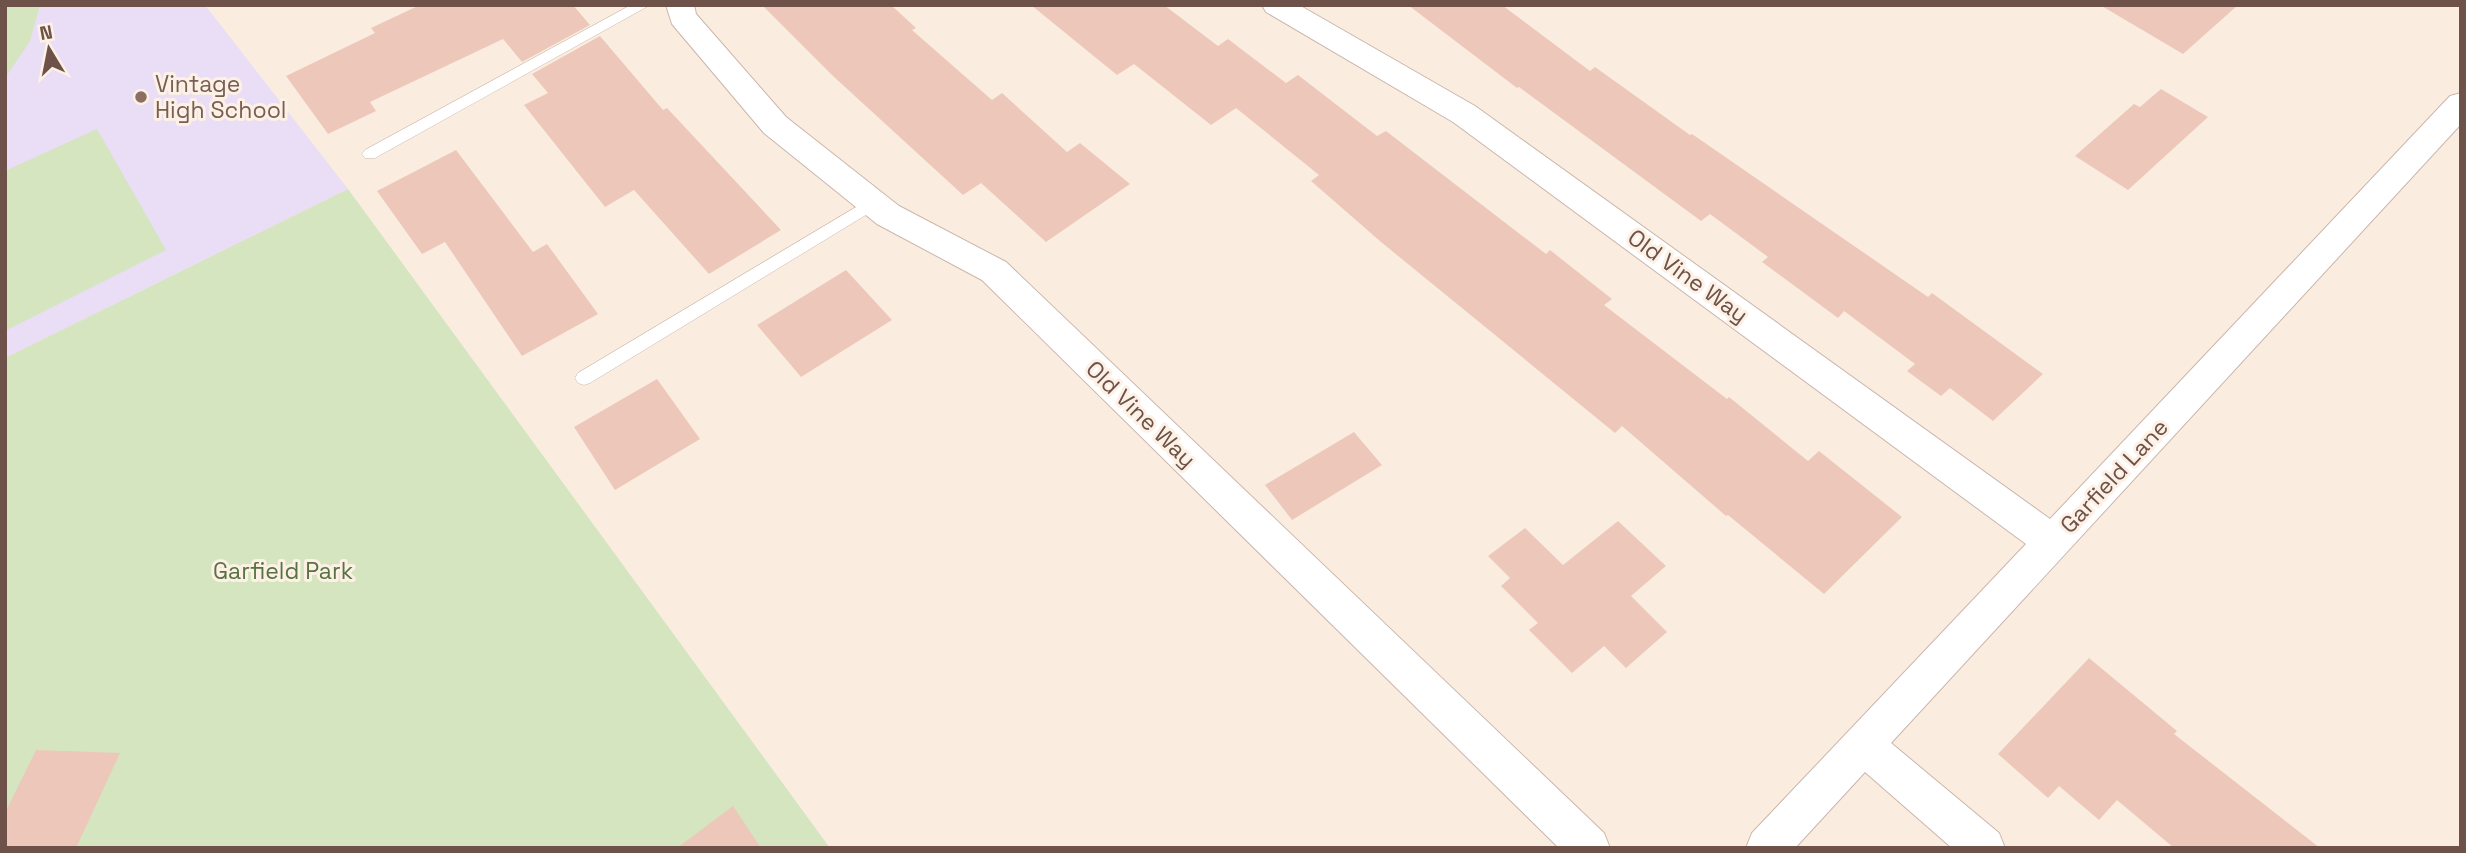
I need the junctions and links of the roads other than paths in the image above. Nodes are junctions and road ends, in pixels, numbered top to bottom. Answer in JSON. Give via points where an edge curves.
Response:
{"nodes":[{"id":1,"x":643,"y":5,"type":"edge"},
{"id":2,"x":680,"y":5,"type":"edge"},
{"id":3,"x":1276,"y":5,"type":"edge"},
{"id":4,"x":2459,"y":108,"type":"edge"},
{"id":5,"x":370,"y":154,"type":"dead end"},
{"id":6,"x":873,"y":202,"type":"junction"},
{"id":7,"x":584,"y":378,"type":"dead end"},
{"id":8,"x":2052,"y":542,"type":"junction"},
{"id":9,"x":1863,"y":745,"type":"junction"},
{"id":10,"x":1589,"y":848,"type":"edge"},
{"id":11,"x":1767,"y":848,"type":"edge"},
{"id":12,"x":1984,"y":848,"type":"edge"}],
"edges":[{"from":1,"to":5,"type":"lane"},
{"from":2,"to":6,"type":"street","name":"Old Vine Way","via":[[682,17],[775,125]]},
{"from":3,"to":8,"type":"street","name":"Old Vine Way","via":[[1464,114]]},
{"from":4,"to":8,"type":"street","name":"Garfield Lane"},
{"from":6,"to":7,"type":"lane"},
{"from":6,"to":10,"type":"street","name":"Old Vine Way","via":[[888,215],[994,271]]},
{"from":8,"to":9,"type":"street","name":"Garfield Lane"},
{"from":9,"to":11,"type":"street","name":"Garfield Lane"},
{"from":9,"to":12,"type":"street"}]}
